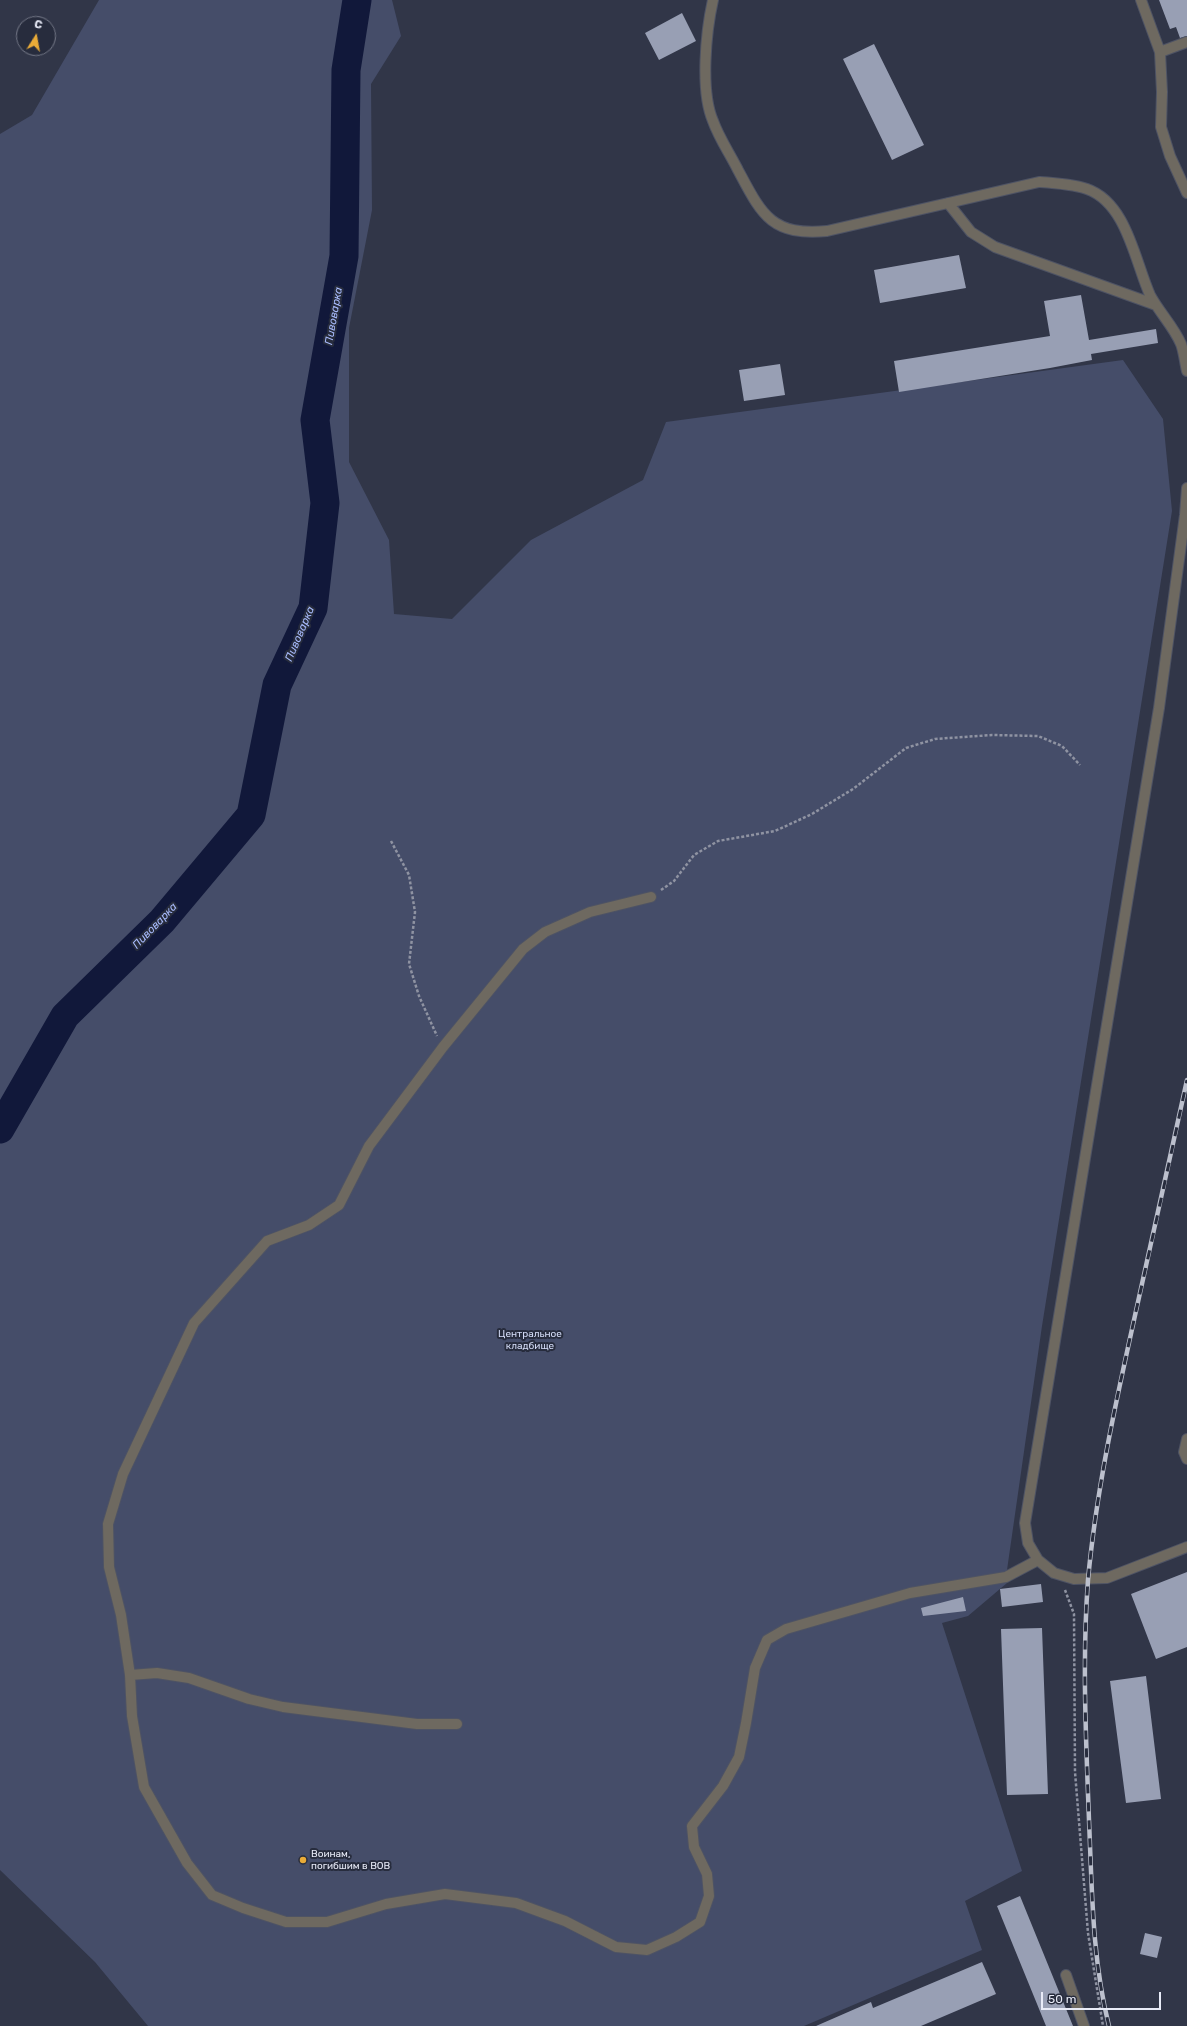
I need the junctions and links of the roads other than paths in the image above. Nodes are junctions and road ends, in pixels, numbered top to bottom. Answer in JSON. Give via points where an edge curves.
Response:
{"nodes":[{"id":1,"x":713,"y":0,"type":"edge"},
{"id":2,"x":1141,"y":0,"type":"edge"},
{"id":3,"x":1187,"y":42,"type":"edge"},
{"id":4,"x":1160,"y":52,"type":"junction"},
{"id":5,"x":1187,"y":193,"type":"edge"},
{"id":6,"x":948,"y":203,"type":"junction"},
{"id":7,"x":1156,"y":305,"type":"junction"},
{"id":8,"x":1187,"y":371,"type":"edge"},
{"id":9,"x":1187,"y":488,"type":"edge"},
{"id":10,"x":1186,"y":515,"type":"edge"},
{"id":11,"x":650,"y":897,"type":"road end"},
{"id":12,"x":1187,"y":1439,"type":"edge"},
{"id":13,"x":1187,"y":1459,"type":"edge"},
{"id":14,"x":1187,"y":1546,"type":"edge"},
{"id":15,"x":1038,"y":1560,"type":"junction"},
{"id":16,"x":130,"y":1675,"type":"junction"},
{"id":17,"x":457,"y":1724,"type":"dead end"},
{"id":18,"x":1066,"y":1975,"type":"dead end"},
{"id":19,"x":1084,"y":2026,"type":"edge"}],
"edges":[{"from":1,"to":6,"type":"street","via":[[708,25],[706,89],[712,120],[756,204],[773,221],[790,230],[807,233],[827,231]]},
{"from":2,"to":4,"type":"street"},
{"from":3,"to":4,"type":"street"},
{"from":4,"to":5,"type":"street","via":[[1161,127],[1170,156]]},
{"from":6,"to":7,"type":"street","via":[[970,232],[995,247]]},
{"from":6,"to":7,"type":"street","via":[[1039,182],[1088,189],[1102,198],[1118,216],[1130,239],[1140,272]]},
{"from":7,"to":8,"type":"street","via":[[1181,344]]},
{"from":9,"to":10,"type":"street"},
{"from":10,"to":15,"type":"street","via":[[1159,708],[1025,1523],[1028,1543]]},
{"from":11,"to":16,"type":"street","via":[[590,912],[545,932],[523,949],[442,1047],[369,1146],[339,1205],[309,1225],[267,1241],[194,1323],[123,1474],[108,1524],[110,1566]]},
{"from":12,"to":13,"type":"street","via":[[1184,1452]]},
{"from":14,"to":15,"type":"street","via":[[1106,1578],[1074,1579],[1054,1573]]},
{"from":15,"to":16,"type":"street","via":[[1006,1577],[910,1593],[786,1629],[767,1640],[754,1668],[739,1757],[723,1786],[692,1826],[694,1847],[707,1874],[709,1896],[700,1922],[648,1950],[616,1947],[565,1921],[516,1903],[446,1894],[386,1904],[327,1922],[286,1922],[212,1895],[187,1863],[144,1787],[132,1716]]},
{"from":16,"to":17,"type":"street","via":[[157,1673],[189,1678],[249,1699],[283,1707],[418,1724]]},
{"from":18,"to":19,"type":"street"}]}
